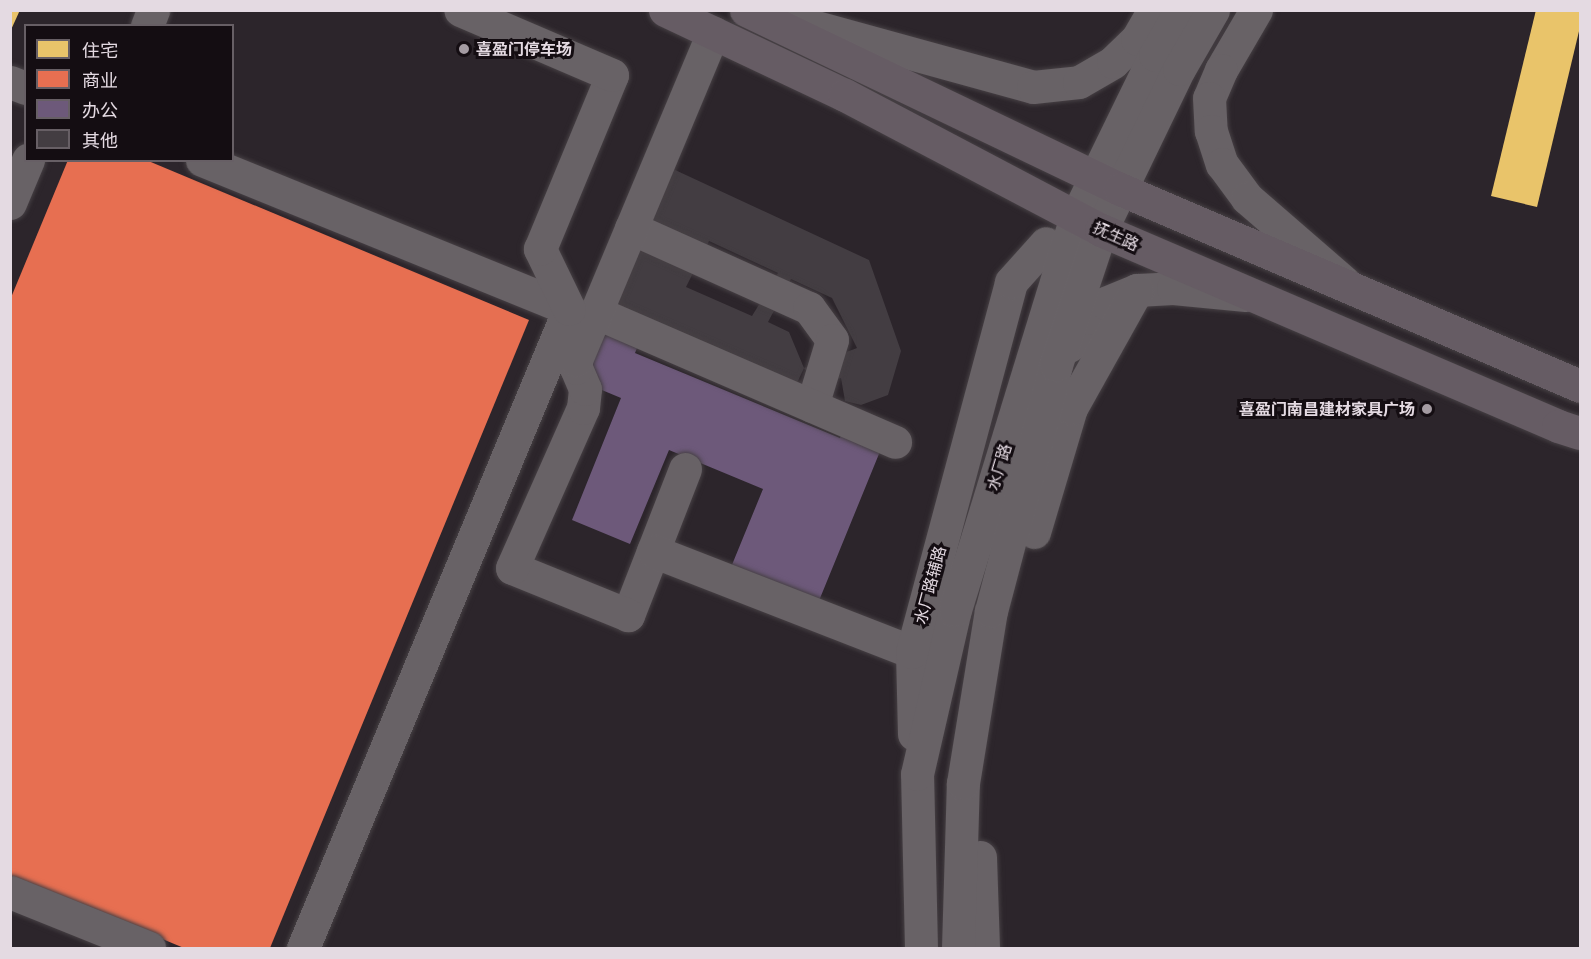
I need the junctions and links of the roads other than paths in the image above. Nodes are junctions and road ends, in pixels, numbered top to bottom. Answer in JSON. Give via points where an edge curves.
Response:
{"nodes":[{"id":1,"x":460,"y":10,"type":"edge"},
{"id":2,"x":665,"y":10,"type":"edge"},
{"id":3,"x":746,"y":10,"type":"edge"},
{"id":4,"x":756,"y":10,"type":"edge"},
{"id":5,"x":1130,"y":10,"type":"edge"},
{"id":6,"x":1154,"y":10,"type":"edge"},
{"id":7,"x":1181,"y":10,"type":"edge"},
{"id":8,"x":1213,"y":10,"type":"edge"},
{"id":9,"x":1256,"y":10,"type":"edge"},
{"id":10,"x":712,"y":33,"type":"junction"},
{"id":11,"x":1034,"y":87,"type":"junction"},
{"id":12,"x":27,"y":162,"type":"edge"},
{"id":13,"x":207,"y":162,"type":"edge"},
{"id":14,"x":1107,"y":183,"type":"junction"},
{"id":15,"x":1033,"y":194,"type":"junction"},
{"id":16,"x":10,"y":203,"type":"edge"},
{"id":17,"x":1088,"y":223,"type":"junction"},
{"id":18,"x":631,"y":228,"type":"junction"},
{"id":19,"x":1046,"y":243,"type":"junction"},
{"id":20,"x":1056,"y":280,"type":"junction"},
{"id":21,"x":1352,"y":289,"type":"junction"},
{"id":22,"x":1137,"y":290,"type":"junction"},
{"id":23,"x":1256,"y":296,"type":"junction"},
{"id":24,"x":582,"y":311,"type":"junction"},
{"id":25,"x":1056,"y":365,"type":"junction"},
{"id":26,"x":1581,"y":386,"type":"edge"},
{"id":27,"x":812,"y":406,"type":"junction"},
{"id":28,"x":1581,"y":433,"type":"edge"},
{"id":29,"x":895,"y":442,"type":"dead end"},
{"id":30,"x":685,"y":470,"type":"dead end"},
{"id":31,"x":653,"y":551,"type":"junction"},
{"id":32,"x":912,"y":652,"type":"junction"},
{"id":33,"x":942,"y":664,"type":"junction"},
{"id":34,"x":10,"y":892,"type":"edge"},
{"id":35,"x":149,"y":948,"type":"edge"},
{"id":36,"x":303,"y":948,"type":"edge"},
{"id":37,"x":920,"y":948,"type":"edge"},
{"id":38,"x":957,"y":948,"type":"edge"},
{"id":39,"x":983,"y":948,"type":"edge"}],
"edges":[{"from":1,"to":24,"type":"street","via":[[612,75],[540,249]]},
{"from":2,"to":10,"type":"main road","name":"抚生路"},
{"from":3,"to":14,"type":"main road"},
{"from":4,"to":11,"type":"street"},
{"from":5,"to":11,"type":"street","via":[[1105,46]]},
{"from":6,"to":11,"type":"street","via":[[1137,39],[1113,62],[1080,82]]},
{"from":7,"to":14,"type":"street","name":"水厂路","via":[[1155,55]]},
{"from":8,"to":14,"type":"street","name":"水厂路"},
{"from":9,"to":21,"type":"street","via":[[1209,98],[1211,131],[1222,164],[1247,198]]},
{"from":10,"to":15,"type":"main road","name":"抚生路","via":[[845,95]]},
{"from":10,"to":18,"type":"street"},
{"from":12,"to":16,"type":"street"},
{"from":13,"to":24,"type":"street"},
{"from":14,"to":17,"type":"street","name":"水厂路"},
{"from":14,"to":21,"type":"main road"},
{"from":15,"to":17,"type":"main road","name":"抚生路"},
{"from":15,"to":19,"type":"street"},
{"from":17,"to":20,"type":"street","name":"水厂路"},
{"from":17,"to":23,"type":"main road","name":"抚生路"},
{"from":17,"to":25,"type":"street","name":"水厂路"},
{"from":18,"to":24,"type":"street"},
{"from":18,"to":27,"type":"street","via":[[809,308],[832,340]]},
{"from":19,"to":20,"type":"street"},
{"from":19,"to":32,"type":"street","name":"水厂路辅路","via":[[1011,282]]},
{"from":20,"to":33,"type":"street","name":"水厂路"},
{"from":21,"to":26,"type":"main road"},
{"from":22,"to":23,"type":"street","via":[[1173,288]]},
{"from":22,"to":25,"type":"street","via":[[1105,303],[1087,318]]},
{"from":22,"to":39,"type":"street","via":[[1071,408],[1014,602],[979,826]]},
{"from":23,"to":28,"type":"main road","name":"抚生路"},
{"from":24,"to":27,"type":"street"},
{"from":24,"to":31,"type":"street","via":[[576,368],[585,389],[583,408],[513,568],[628,615]]},
{"from":24,"to":36,"type":"street"},
{"from":25,"to":38,"type":"street","name":"水厂路","via":[[989,623],[963,783]]},
{"from":27,"to":29,"type":"street"},
{"from":30,"to":31,"type":"street"},
{"from":31,"to":32,"type":"street"},
{"from":32,"to":33,"type":"street"},
{"from":32,"to":37,"type":"street","name":"水厂路辅路"},
{"from":33,"to":37,"type":"street","name":"水厂路","via":[[917,774]]},
{"from":34,"to":35,"type":"street"}]}
